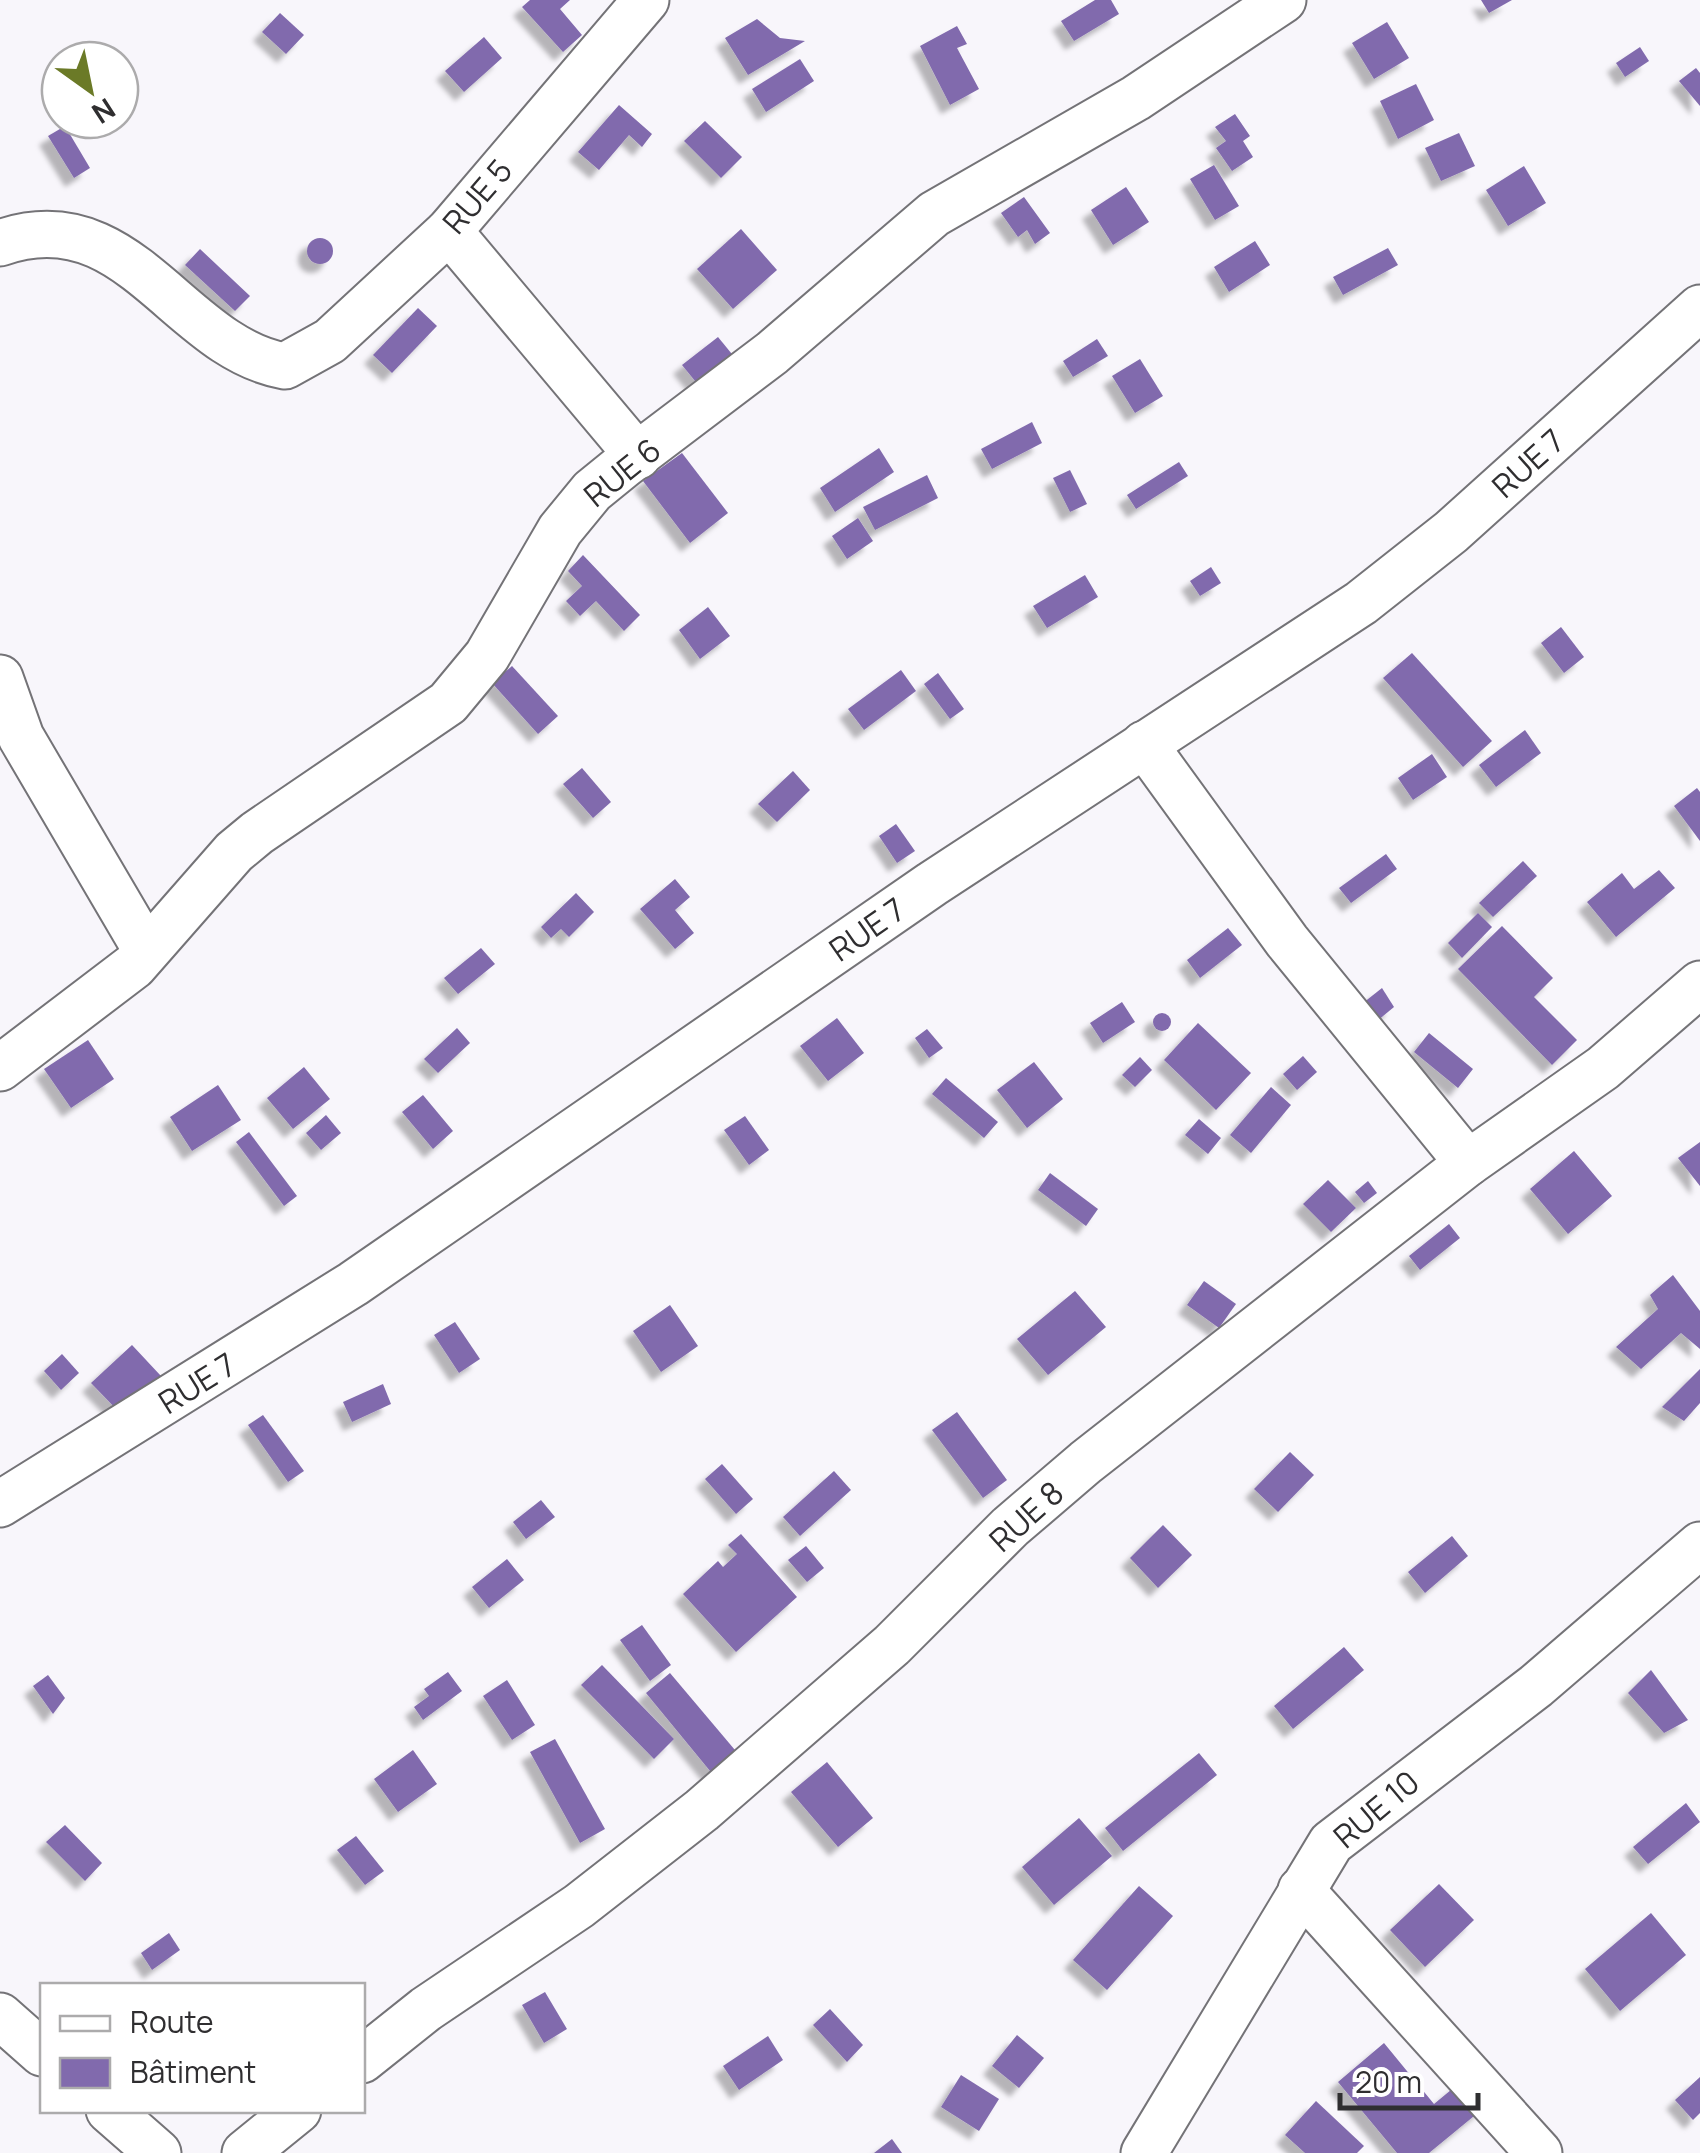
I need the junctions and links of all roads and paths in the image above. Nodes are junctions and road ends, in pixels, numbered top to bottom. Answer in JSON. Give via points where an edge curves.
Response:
{"nodes":[{"id":1,"x":646,"y":0,"type":"edge"},
{"id":2,"x":1282,"y":0,"type":"edge"},
{"id":3,"x":449,"y":230,"type":"junction"},
{"id":4,"x":0,"y":243,"type":"edge"},
{"id":5,"x":1700,"y":308,"type":"edge"},
{"id":6,"x":638,"y":456,"type":"junction"},
{"id":7,"x":0,"y":678,"type":"edge"},
{"id":8,"x":1144,"y":744,"type":"junction"},
{"id":9,"x":146,"y":950,"type":"junction"},
{"id":10,"x":1700,"y":984,"type":"edge"},
{"id":11,"x":0,"y":1068,"type":"edge"},
{"id":12,"x":1468,"y":1163,"type":"junction"},
{"id":13,"x":0,"y":1504,"type":"edge"},
{"id":14,"x":1700,"y":1544,"type":"edge"},
{"id":15,"x":1301,"y":1890,"type":"junction"},
{"id":16,"x":0,"y":2016,"type":"edge"},
{"id":17,"x":40,"y":2051,"type":"edge"},
{"id":18,"x":365,"y":2058,"type":"edge"},
{"id":19,"x":112,"y":2113,"type":"edge"},
{"id":20,"x":294,"y":2113,"type":"edge"},
{"id":21,"x":158,"y":2153,"type":"edge"},
{"id":22,"x":245,"y":2153,"type":"edge"},
{"id":23,"x":1144,"y":2153,"type":"edge"},
{"id":24,"x":1539,"y":2153,"type":"edge"}],
"edges":[{"from":1,"to":3,"type":"street","name":"RUE 5"},
{"from":2,"to":6,"type":"street","name":"RUE 6","via":[[1136,98],[934,214],[787,341]]},
{"from":3,"to":4,"type":"street","name":"RUE 5","via":[[330,341],[285,366],[243,356],[129,260],[93,244],[30,232]]},
{"from":3,"to":6,"type":"street"},
{"from":5,"to":8,"type":"street","name":"RUE 7","via":[[1376,591]]},
{"from":6,"to":9,"type":"street","name":"RUE 6","via":[[578,507],[487,656],[448,704],[257,833]]},
{"from":7,"to":9,"type":"street","via":[[22,736]]},
{"from":8,"to":12,"type":"street","via":[[1287,941]]},
{"from":8,"to":13,"type":"street","name":"RUE 7","via":[[353,1284]]},
{"from":9,"to":11,"type":"street","name":"RUE 6","via":[[111,986]]},
{"from":10,"to":12,"type":"street","name":"RUE 8","via":[[1603,1068]]},
{"from":12,"to":18,"type":"street","name":"RUE 8","via":[[1086,1462],[892,1645],[702,1810]]},
{"from":14,"to":15,"type":"street","name":"RUE 10","via":[[1551,1674],[1331,1842]]},
{"from":15,"to":23,"type":"street","name":"RUE 10"},
{"from":15,"to":24,"type":"street"},
{"from":16,"to":17,"type":"street"},
{"from":19,"to":21,"type":"street"},
{"from":20,"to":22,"type":"street"}]}
